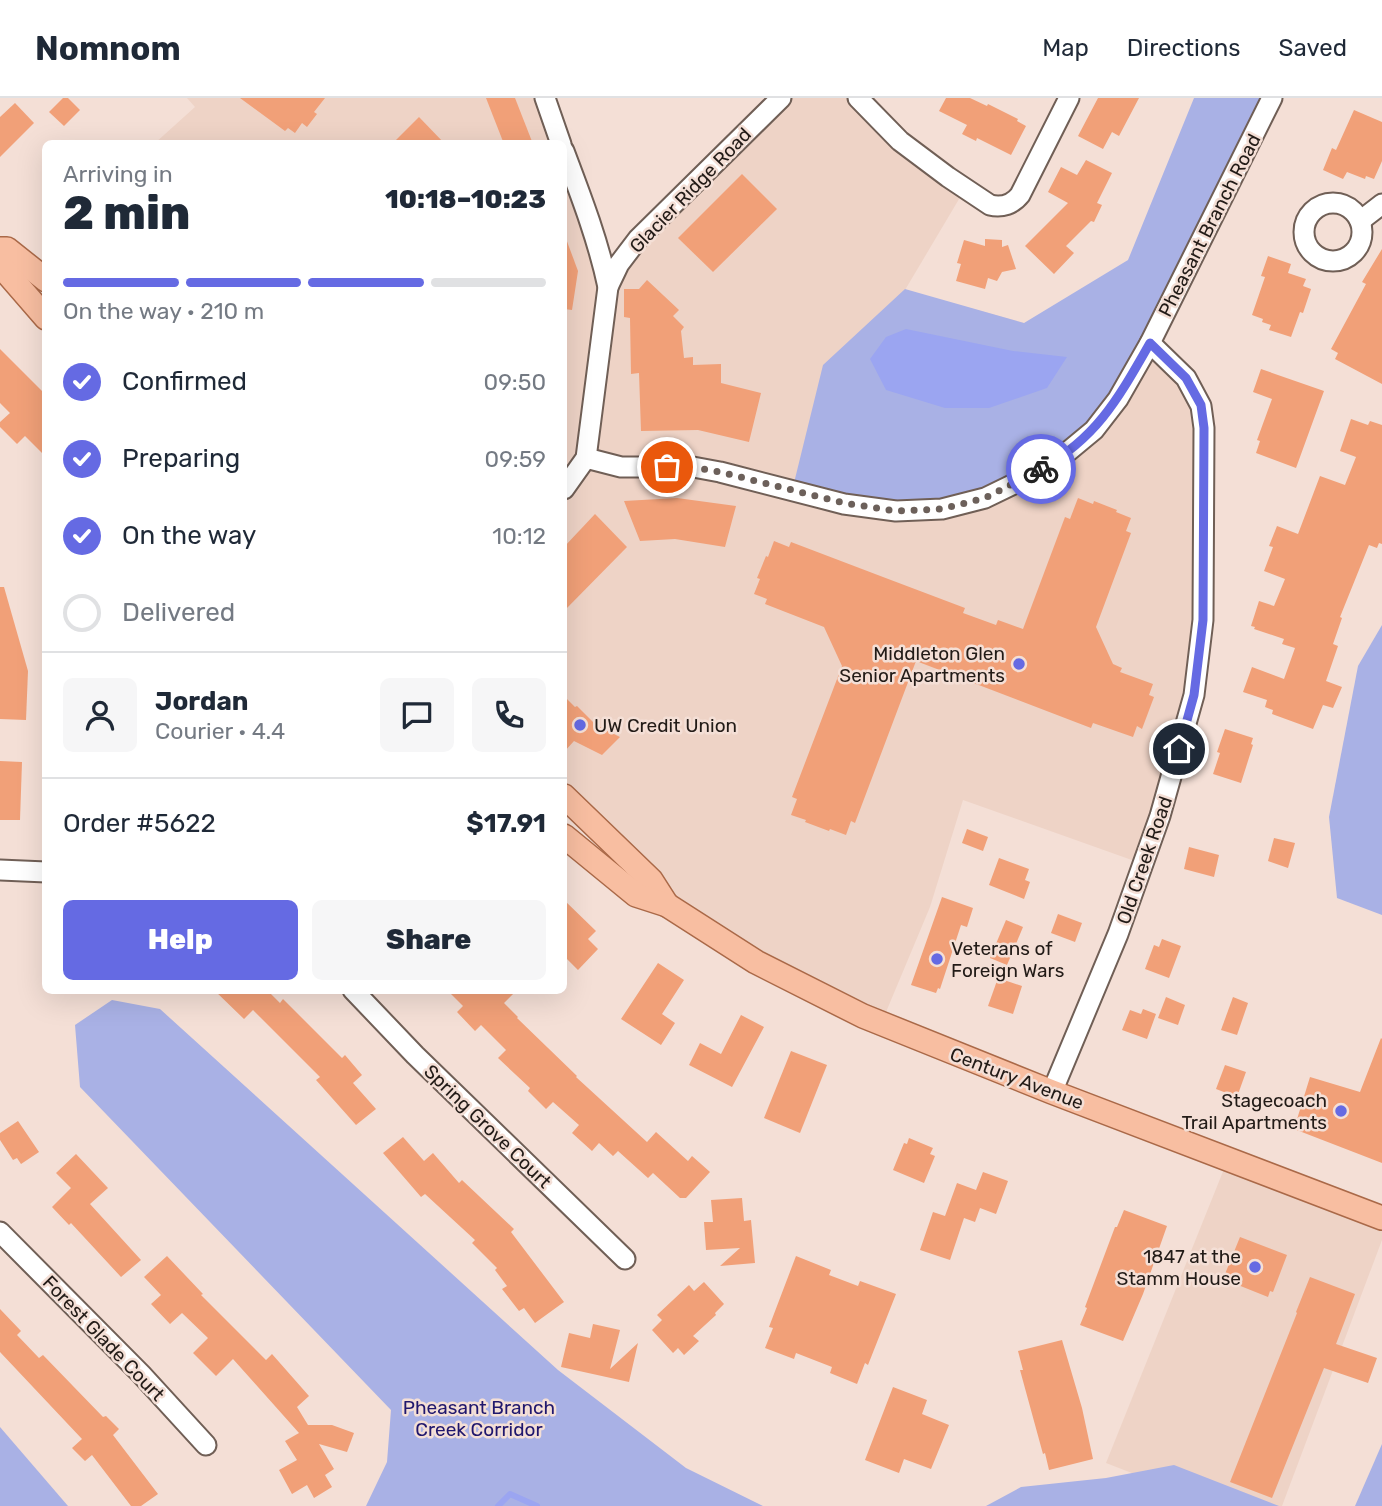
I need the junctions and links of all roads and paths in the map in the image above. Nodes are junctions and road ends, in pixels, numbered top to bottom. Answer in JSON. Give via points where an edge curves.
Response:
{"nodes":[{"id":1,"x":545,"y":98,"type":"edge"},
{"id":2,"x":781,"y":98,"type":"edge"},
{"id":3,"x":858,"y":98,"type":"edge"},
{"id":4,"x":1069,"y":98,"type":"edge"},
{"id":5,"x":1272,"y":98,"type":"edge"},
{"id":6,"x":560,"y":140,"type":"edge"},
{"id":7,"x":567,"y":159,"type":"edge"},
{"id":8,"x":1382,"y":204,"type":"edge"},
{"id":9,"x":1360,"y":221,"type":"dead end"},
{"id":10,"x":0,"y":249,"type":"edge"},
{"id":11,"x":0,"y":265,"type":"edge"},
{"id":12,"x":42,"y":277,"type":"edge"},
{"id":13,"x":608,"y":287,"type":"junction"},
{"id":14,"x":42,"y":313,"type":"edge"},
{"id":15,"x":1150,"y":343,"type":"junction"},
{"id":16,"x":586,"y":458,"type":"junction"},
{"id":17,"x":567,"y":485,"type":"edge"},
{"id":18,"x":567,"y":799,"type":"edge"},
{"id":19,"x":567,"y":838,"type":"edge"},
{"id":20,"x":0,"y":870,"type":"edge"},
{"id":21,"x":42,"y":872,"type":"edge"},
{"id":22,"x":667,"y":905,"type":"junction"},
{"id":23,"x":356,"y":994,"type":"edge"},
{"id":24,"x":1052,"y":1092,"type":"junction"},
{"id":25,"x":1382,"y":1219,"type":"edge"},
{"id":26,"x":0,"y":1232,"type":"edge"},
{"id":27,"x":625,"y":1259,"type":"dead end"},
{"id":28,"x":206,"y":1445,"type":"dead end"}],
"edges":[{"from":1,"to":6,"type":"street"},
{"from":2,"to":13,"type":"street","name":"Glacier Ridge Road","via":[[638,239]]},
{"from":3,"to":4,"type":"street","via":[[900,141],[996,207],[1011,204],[1020,195]]},
{"from":5,"to":15,"type":"street","name":"Pheasant Branch Road"},
{"from":7,"to":13,"type":"street"},
{"from":8,"to":9,"type":"street"},
{"from":10,"to":12,"type":"main road","via":[[7,249]]},
{"from":11,"to":14,"type":"main road"},
{"from":13,"to":16,"type":"street"},
{"from":15,"to":16,"type":"street","name":"Pheasant Branch Road","via":[[1094,430],[1059,459],[985,498],[942,509],[896,511],[693,467],[621,467]]},
{"from":15,"to":24,"type":"street","name":"Old Creek Road","via":[[1186,378],[1201,405],[1204,428],[1203,620],[1194,695],[1160,816],[1123,922]]},
{"from":16,"to":17,"type":"street"},
{"from":18,"to":22,"type":"main road","name":"Century Avenue","via":[[651,880]]},
{"from":19,"to":22,"type":"main road","name":"Century Avenue","via":[[636,895]]},
{"from":20,"to":21,"type":"street"},
{"from":22,"to":24,"type":"main road","name":"Century Avenue","via":[[756,962],[821,996]]},
{"from":23,"to":27,"type":"street","name":"Spring Grove Court"},
{"from":24,"to":25,"type":"main road","name":"Century Avenue"},
{"from":26,"to":28,"type":"street","name":"Forest Glade Court"}]}
